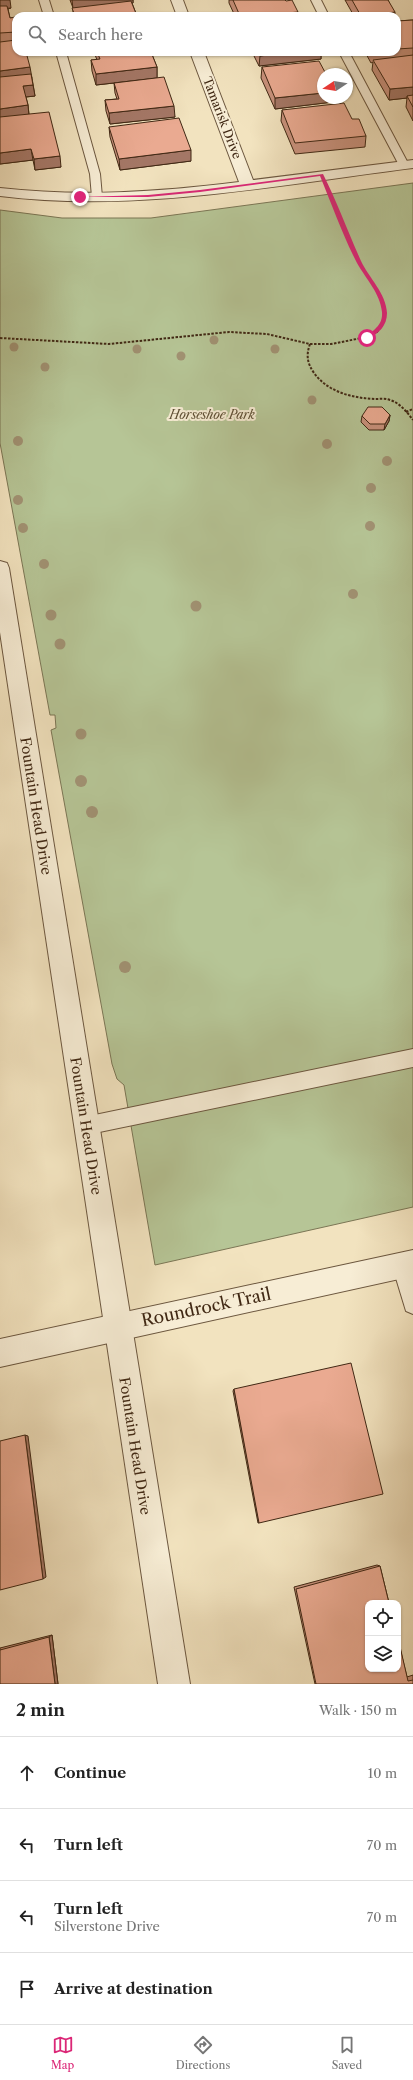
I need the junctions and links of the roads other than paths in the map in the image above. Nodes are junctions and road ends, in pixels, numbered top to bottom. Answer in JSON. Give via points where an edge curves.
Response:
{"nodes":[{"id":1,"x":44,"y":0,"type":"edge"},
{"id":2,"x":177,"y":0,"type":"edge"},
{"id":3,"x":316,"y":0,"type":"edge"},
{"id":4,"x":48,"y":12,"type":"edge"},
{"id":5,"x":182,"y":12,"type":"edge"},
{"id":6,"x":322,"y":12,"type":"edge"},
{"id":7,"x":62,"y":56,"type":"edge"},
{"id":8,"x":199,"y":56,"type":"edge"},
{"id":9,"x":346,"y":56,"type":"edge"},
{"id":10,"x":409,"y":165,"type":"edge"},
{"id":11,"x":248,"y":185,"type":"junction"},
{"id":12,"x":0,"y":192,"type":"edge"},
{"id":13,"x":97,"y":197,"type":"junction"},
{"id":14,"x":0,"y":568,"type":"edge"},
{"id":15,"x":413,"y":1058,"type":"edge"},
{"id":16,"x":86,"y":1126,"type":"junction"},
{"id":17,"x":407,"y":1264,"type":"edge"},
{"id":18,"x":413,"y":1304,"type":"edge"},
{"id":19,"x":117,"y":1327,"type":"junction"},
{"id":20,"x":0,"y":1353,"type":"edge"},
{"id":21,"x":174,"y":1684,"type":"edge"}],
"edges":[{"from":1,"to":4,"type":"lane"},
{"from":2,"to":5,"type":"street"},
{"from":3,"to":6,"type":"lane"},
{"from":7,"to":13,"type":"lane","via":[[95,174]]},
{"from":8,"to":11,"type":"street","name":"Tamarisk Drive"},
{"from":9,"to":10,"type":"lane"},
{"from":10,"to":11,"type":"street"},
{"from":11,"to":13,"type":"street","via":[[148,196]]},
{"from":12,"to":13,"type":"street"},
{"from":14,"to":16,"type":"street","name":"Fountain Head Drive"},
{"from":15,"to":16,"type":"lane"},
{"from":16,"to":19,"type":"street","name":"Fountain Head Drive"},
{"from":17,"to":18,"type":"lane"},
{"from":17,"to":19,"type":"street","name":"Roundrock Trail"},
{"from":19,"to":20,"type":"street","name":"Roundrock Trail"},
{"from":19,"to":21,"type":"street","name":"Fountain Head Drive"}]}
